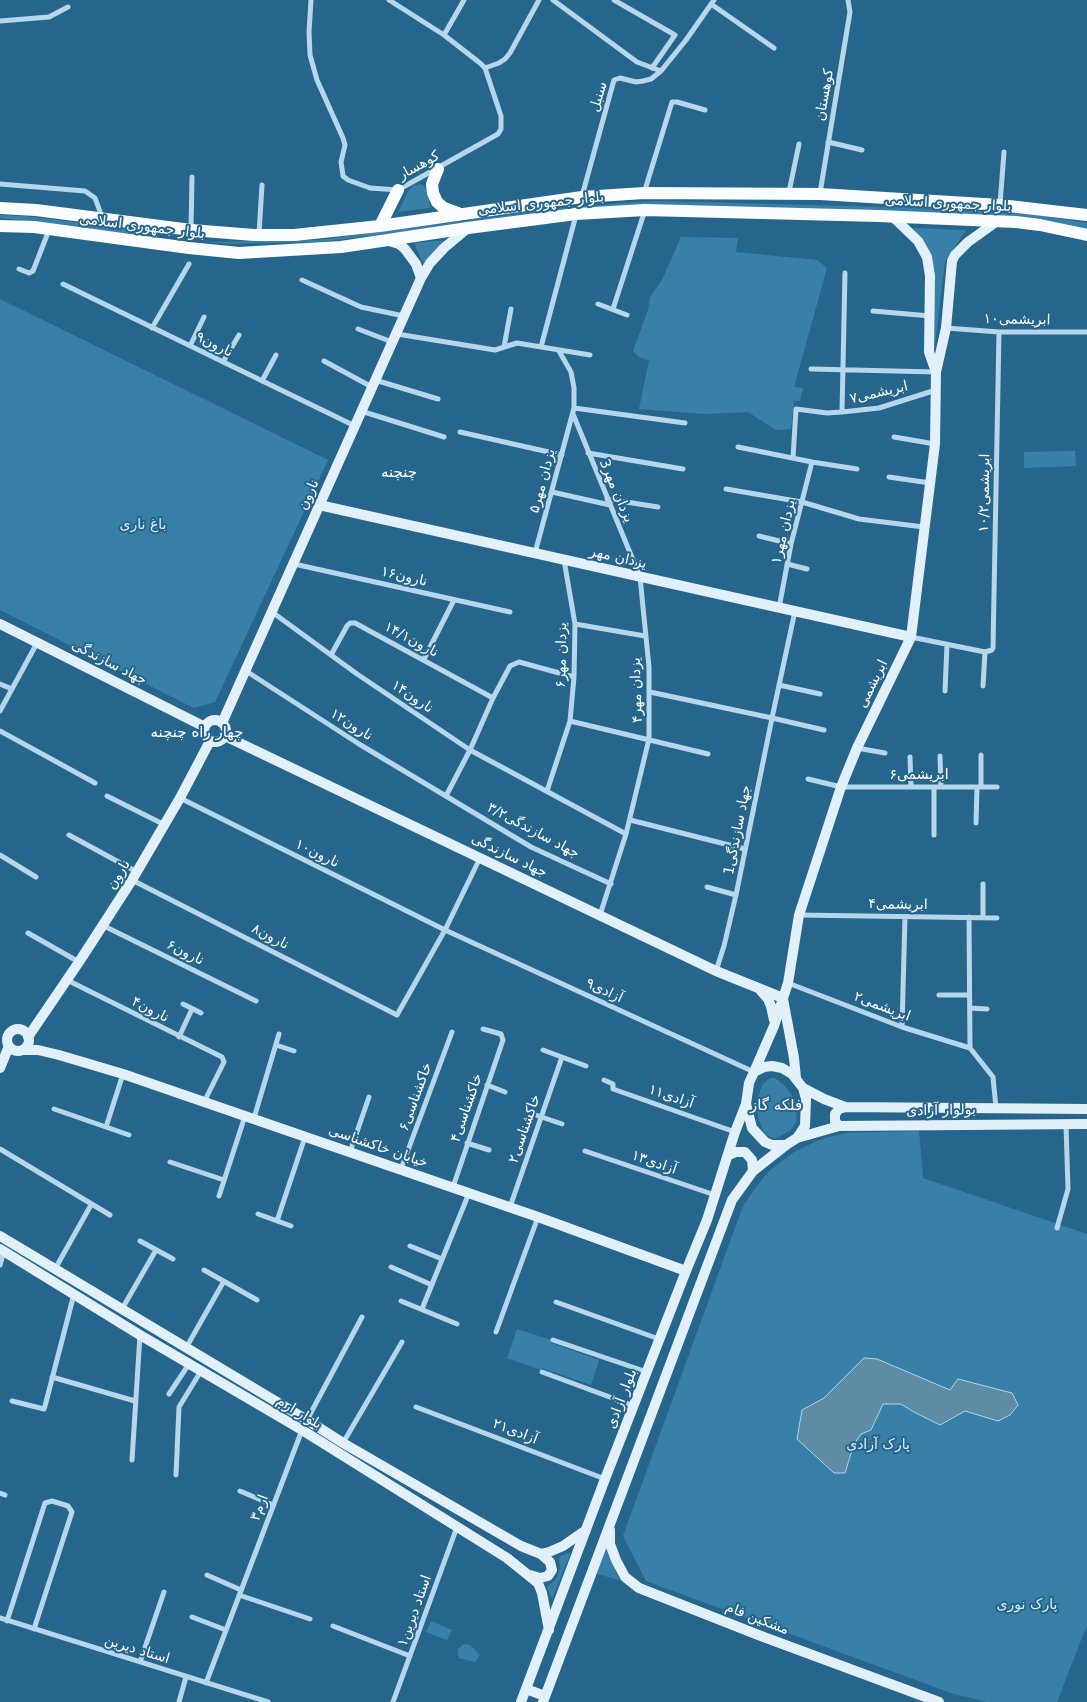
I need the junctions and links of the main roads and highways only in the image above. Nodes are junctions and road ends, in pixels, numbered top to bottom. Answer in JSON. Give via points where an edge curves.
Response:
{"nodes":[{"id":1,"x":438,"y":168,"type":"road end"},
{"id":2,"x":398,"y":190,"type":"road end"},
{"id":3,"x":0,"y":208,"type":"edge"},
{"id":4,"x":460,"y":214,"type":"junction"},
{"id":5,"x":892,"y":216,"type":"junction"},
{"id":6,"x":1087,"y":216,"type":"edge"},
{"id":7,"x":996,"y":222,"type":"junction"},
{"id":8,"x":0,"y":226,"type":"edge"},
{"id":9,"x":380,"y":226,"type":"junction"},
{"id":10,"x":468,"y":228,"type":"junction"},
{"id":11,"x":191,"y":230,"type":"junction"},
{"id":12,"x":1087,"y":235,"type":"edge"},
{"id":13,"x":389,"y":241,"type":"junction"},
{"id":14,"x":189,"y":248,"type":"junction"},
{"id":15,"x":421,"y":278,"type":"junction"},
{"id":16,"x":936,"y":372,"type":"junction"},
{"id":17,"x":319,"y":505,"type":"junction"},
{"id":18,"x":0,"y":624,"type":"edge"},
{"id":19,"x":911,"y":637,"type":"junction"},
{"id":20,"x":222,"y":723,"type":"junction"},
{"id":21,"x":205,"y":727,"type":"junction"},
{"id":22,"x":225,"y":736,"type":"junction"},
{"id":23,"x":210,"y":741,"type":"junction"},
{"id":24,"x":759,"y":988,"type":"junction"},
{"id":25,"x":783,"y":998,"type":"junction"},
{"id":26,"x":41,"y":1018,"type":"junction"},
{"id":27,"x":774,"y":1026,"type":"junction"},
{"id":28,"x":16,"y":1031,"type":"junction"},
{"id":29,"x":0,"y":1032,"type":"edge"},
{"id":30,"x":29,"y":1038,"type":"junction"},
{"id":31,"x":11,"y":1046,"type":"edge"},
{"id":32,"x":59,"y":1055,"type":"junction"},
{"id":33,"x":1,"y":1067,"type":"edge"},
{"id":34,"x":754,"y":1072,"type":"junction"},
{"id":35,"x":796,"y":1078,"type":"junction"},
{"id":36,"x":803,"y":1088,"type":"junction"},
{"id":37,"x":746,"y":1104,"type":"junction"},
{"id":38,"x":845,"y":1107,"type":"junction"},
{"id":39,"x":1087,"y":1109,"type":"edge"},
{"id":40,"x":1087,"y":1124,"type":"edge"},
{"id":41,"x":840,"y":1126,"type":"junction"},
{"id":42,"x":797,"y":1138,"type":"junction"},
{"id":43,"x":786,"y":1145,"type":"junction"},
{"id":44,"x":728,"y":1155,"type":"junction"},
{"id":45,"x":753,"y":1171,"type":"junction"},
{"id":46,"x":0,"y":1236,"type":"edge"},
{"id":47,"x":2,"y":1250,"type":"edge"},
{"id":48,"x":686,"y":1271,"type":"junction"},
{"id":49,"x":88,"y":1288,"type":"junction"},
{"id":50,"x":78,"y":1296,"type":"junction"},
{"id":51,"x":611,"y":1520,"type":"junction"},
{"id":52,"x":586,"y":1530,"type":"junction"},
{"id":53,"x":541,"y":1554,"type":"junction"},
{"id":54,"x":529,"y":1575,"type":"junction"},
{"id":55,"x":549,"y":1630,"type":"junction"},
{"id":56,"x":526,"y":1689,"type":"junction"},
{"id":57,"x":544,"y":1699,"type":"edge"},
{"id":58,"x":521,"y":1702,"type":"edge"},
{"id":59,"x":939,"y":1702,"type":"edge"}],
"edges":[{"from":1,"to":4,"type":"main road","via":[[432,184],[436,202]]},
{"from":2,"to":9,"type":"main road"},
{"from":3,"to":11,"type":"main road","name":"بلوار جمهوری اسلامی"},
{"from":4,"to":6,"type":"main road","name":"بلوار جمهوری اسلامی","via":[[582,196],[789,193],[1000,205]]},
{"from":4,"to":9,"type":"main road","name":"بلوار جمهوری اسلامی"},
{"from":5,"to":7,"type":"main road","name":"بلوار جمهوری اسلامی"},
{"from":5,"to":10,"type":"main road","name":"بلوار جمهوری اسلامی","via":[[646,210],[576,214]]},
{"from":5,"to":16,"type":"main road","via":[[918,241],[926,257],[930,276],[929,352]]},
{"from":7,"to":12,"type":"main road","name":"بلوار جمهوری اسلامی","via":[[1040,225]]},
{"from":7,"to":16,"type":"main road","via":[[968,242],[953,258],[946,328]]},
{"from":8,"to":14,"type":"main road","name":"بلوار جمهوری اسلامی","via":[[49,229]]},
{"from":9,"to":11,"type":"main road","name":"بلوار جمهوری اسلامی","via":[[259,235]]},
{"from":10,"to":13,"type":"main road","name":"بلوار جمهوری اسلامی"},
{"from":10,"to":15,"type":"main road","name":"نارون","via":[[444,248]]},
{"from":11,"to":14,"type":"main road"},
{"from":13,"to":14,"type":"main road","name":"بلوار جمهوری اسلامی","via":[[239,253]]},
{"from":13,"to":15,"type":"main road","via":[[405,249]]},
{"from":15,"to":17,"type":"main road","name":"نارون"},
{"from":16,"to":19,"type":"main road","name":"ابریشمی","via":[[935,444]]},
{"from":17,"to":19,"type":"main road","name":"یزدان مهر"},
{"from":17,"to":20,"type":"main road","name":"نارون"},
{"from":18,"to":21,"type":"main road","name":"جهاد سازندگی"},
{"from":19,"to":25,"type":"main road","name":"ابریشمی","via":[[840,787],[799,916]]},
{"from":20,"to":21,"type":"main road","via":[[212,721]]},
{"from":20,"to":22,"type":"main road"},
{"from":21,"to":23,"type":"main road","via":[[204,734]]},
{"from":22,"to":23,"type":"main road","via":[[220,741]]},
{"from":22,"to":24,"type":"main road","name":"جهاد سازندگی","via":[[716,971]]},
{"from":23,"to":26,"type":"main road","name":"نارون","via":[[165,825],[104,926]]},
{"from":24,"to":25,"type":"main road","name":"جهاد سازندگی"},
{"from":24,"to":27,"type":"main road","via":[[772,1006]]},
{"from":25,"to":27,"type":"main road","name":"ابریشمی"},
{"from":25,"to":35,"type":"main road"},
{"from":26,"to":28,"type":"main road","name":"نارون"},
{"from":26,"to":30,"type":"main road","name":"نارون"},
{"from":27,"to":34,"type":"main road","name":"ابریشمی"},
{"from":28,"to":29,"type":"main road"},
{"from":28,"to":30,"type":"main road","name":"خیابان خاکشناسی","via":[[25,1032]]},
{"from":28,"to":31,"type":"main road","via":[[8,1036]]},
{"from":30,"to":31,"type":"main road","name":"نارون","via":[[28,1045]]},
{"from":30,"to":32,"type":"main road","name":"خیابان خاکشناسی"},
{"from":31,"to":32,"type":"main road","name":"خیابان خاکشناسی"},
{"from":31,"to":33,"type":"main road"},
{"from":32,"to":48,"type":"main road","name":"خیابان خاکشناسی","via":[[124,1074]]},
{"from":34,"to":35,"type":"main road","via":[[772,1066],[782,1068]]},
{"from":34,"to":37,"type":"main road"},
{"from":35,"to":36,"type":"main road"},
{"from":36,"to":38,"type":"main road","name":"بولوار آزادی"},
{"from":36,"to":42,"type":"main road","via":[[805,1126]]},
{"from":37,"to":43,"type":"main road","via":[[752,1128],[765,1142]]},
{"from":37,"to":44,"type":"main road","name":"بلوار آزادی"},
{"from":38,"to":39,"type":"main road","name":"بولوار آزادی"},
{"from":38,"to":41,"type":"main road","via":[[835,1114],[835,1121]]},
{"from":40,"to":41,"type":"main road","name":"بولوار آزادی"},
{"from":41,"to":42,"type":"main road","name":"بولوار آزادی"},
{"from":42,"to":43,"type":"main road"},
{"from":43,"to":45,"type":"main road"},
{"from":44,"to":45,"type":"main road","via":[[745,1152],[752,1160]]},
{"from":44,"to":48,"type":"main road","name":"بلوار آزادی","via":[[708,1220]]},
{"from":45,"to":51,"type":"main road","via":[[732,1200]]},
{"from":46,"to":49,"type":"main road","name":"بلوار ارم"},
{"from":47,"to":50,"type":"main road","name":"بلوار ارم"},
{"from":48,"to":52,"type":"main road","name":"بلوار آزادی"},
{"from":49,"to":50,"type":"main road"},
{"from":49,"to":53,"type":"main road","name":"بلوار ارم","via":[[343,1443],[504,1537]]},
{"from":50,"to":54,"type":"main road","name":"بلوار ارم","via":[[302,1430],[508,1558]]},
{"from":51,"to":57,"type":"main road"},
{"from":51,"to":59,"type":"main road","name":"مشکین فام","via":[[610,1544],[616,1560],[625,1577],[639,1588]]},
{"from":52,"to":53,"type":"main road","via":[[563,1546]]},
{"from":52,"to":55,"type":"main road","name":"بلوار آزادی"},
{"from":53,"to":54,"type":"main road","via":[[550,1562],[552,1570],[548,1576],[540,1578]]},
{"from":54,"to":55,"type":"main road","name":"بلوار ارم","via":[[538,1583],[542,1593]]},
{"from":55,"to":56,"type":"main road","name":"بلوار آزادی"},
{"from":56,"to":57,"type":"main road"},
{"from":56,"to":58,"type":"main road","name":"بلوار آزادی"}]}
